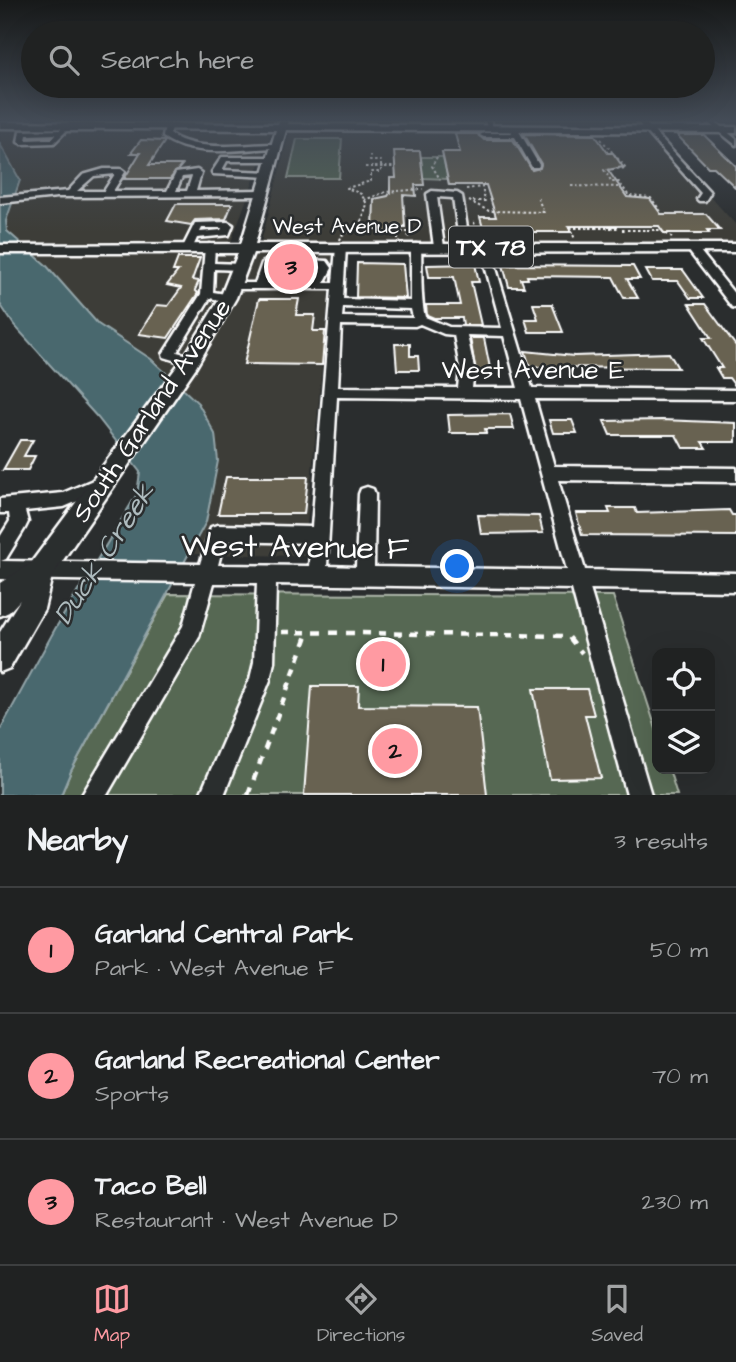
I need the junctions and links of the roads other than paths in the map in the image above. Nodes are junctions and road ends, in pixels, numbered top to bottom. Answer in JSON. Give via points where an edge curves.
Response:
{"nodes":[{"id":1,"x":532,"y":158,"type":"edge"},
{"id":2,"x":674,"y":158,"type":"edge"},
{"id":3,"x":272,"y":159,"type":"joint"},
{"id":4,"x":536,"y":165,"type":"dead end"},
{"id":5,"x":250,"y":174,"type":"junction"},
{"id":6,"x":268,"y":174,"type":"junction"},
{"id":7,"x":107,"y":193,"type":"junction"},
{"id":8,"x":170,"y":193,"type":"junction"},
{"id":9,"x":191,"y":193,"type":"junction"},
{"id":10,"x":212,"y":193,"type":"junction"},
{"id":11,"x":262,"y":193,"type":"junction"},
{"id":12,"x":70,"y":194,"type":"junction"},
{"id":13,"x":702,"y":199,"type":"dead end"},
{"id":14,"x":0,"y":200,"type":"edge"},
{"id":15,"x":252,"y":229,"type":"junction"},
{"id":16,"x":191,"y":241,"type":"junction"},
{"id":17,"x":341,"y":243,"type":"junction"},
{"id":18,"x":412,"y":243,"type":"junction"},
{"id":19,"x":210,"y":247,"type":"junction"},
{"id":20,"x":247,"y":247,"type":"junction"},
{"id":21,"x":439,"y":247,"type":"junction"},
{"id":22,"x":465,"y":247,"type":"junction"},
{"id":23,"x":485,"y":247,"type":"junction"},
{"id":24,"x":692,"y":248,"type":"junction"},
{"id":25,"x":736,"y":248,"type":"edge"},
{"id":26,"x":0,"y":249,"type":"edge"},
{"id":27,"x":209,"y":266,"type":"junction"},
{"id":28,"x":241,"y":267,"type":"junction"},
{"id":29,"x":260,"y":286,"type":"junction"},
{"id":30,"x":317,"y":286,"type":"junction"},
{"id":31,"x":338,"y":286,"type":"junction"},
{"id":32,"x":230,"y":292,"type":"junction"},
{"id":33,"x":207,"y":294,"type":"junction"},
{"id":34,"x":337,"y":303,"type":"junction"},
{"id":35,"x":736,"y":304,"type":"edge"},
{"id":36,"x":416,"y":305,"type":"junction"},
{"id":37,"x":419,"y":320,"type":"junction"},
{"id":38,"x":335,"y":321,"type":"junction"},
{"id":39,"x":460,"y":332,"type":"junction"},
{"id":40,"x":509,"y":332,"type":"junction"},
{"id":41,"x":190,"y":361,"type":"junction"},
{"id":42,"x":330,"y":392,"type":"junction"},
{"id":43,"x":464,"y":393,"type":"junction"},
{"id":44,"x":524,"y":393,"type":"junction"},
{"id":45,"x":736,"y":395,"type":"edge"},
{"id":46,"x":113,"y":471,"type":"junction"},
{"id":47,"x":547,"y":473,"type":"junction"},
{"id":48,"x":736,"y":475,"type":"edge"},
{"id":49,"x":367,"y":494,"type":"dead end"},
{"id":50,"x":7,"y":505,"type":"edge"},
{"id":51,"x":321,"y":535,"type":"junction"},
{"id":52,"x":0,"y":553,"type":"edge"},
{"id":53,"x":0,"y":570,"type":"edge"},
{"id":54,"x":31,"y":571,"type":"junction"},
{"id":55,"x":208,"y":574,"type":"junction"},
{"id":56,"x":267,"y":575,"type":"junction"},
{"id":57,"x":317,"y":575,"type":"junction"},
{"id":58,"x":365,"y":576,"type":"junction"},
{"id":59,"x":578,"y":580,"type":"junction"},
{"id":60,"x":736,"y":582,"type":"edge"},
{"id":61,"x":0,"y":603,"type":"edge"},
{"id":62,"x":0,"y":658,"type":"edge"},
{"id":63,"x":94,"y":795,"type":"edge"},
{"id":64,"x":212,"y":795,"type":"edge"},
{"id":65,"x":639,"y":795,"type":"edge"}],
"edges":[{"from":1,"to":4,"type":"street"},
{"from":2,"to":13,"type":"street","via":[[706,193]]},
{"from":3,"to":5,"type":"street","via":[[225,159],[216,172]]},
{"from":3,"to":6,"type":"main road","name":"South Garland Avenue"},
{"from":5,"to":6,"type":"street"},
{"from":5,"to":10,"type":"street","via":[[248,180],[218,180]]},
{"from":6,"to":11,"type":"main road","name":"South Garland Avenue"},
{"from":7,"to":8,"type":"street"},
{"from":7,"to":12,"type":"street"},
{"from":7,"to":12,"type":"street","via":[[121,172],[84,175]]},
{"from":8,"to":9,"type":"street"},
{"from":8,"to":9,"type":"street","via":[[179,175],[197,173]]},
{"from":9,"to":10,"type":"street"},
{"from":10,"to":11,"type":"street"},
{"from":11,"to":15,"type":"main road","name":"South Garland Avenue"},
{"from":12,"to":14,"type":"street"},
{"from":15,"to":16,"type":"street","via":[[198,225]]},
{"from":15,"to":20,"type":"main road","name":"South Garland Avenue"},
{"from":16,"to":19,"type":"main road","name":"West Avenue D"},
{"from":16,"to":26,"type":"main road","name":"West Avenue D"},
{"from":17,"to":18,"type":"main road","name":"West Avenue D","number":"TX 78"},
{"from":17,"to":20,"type":"main road","name":"West Avenue D","number":"TX 78"},
{"from":17,"to":31,"type":"street"},
{"from":18,"to":21,"type":"main road","name":"West Avenue D","number":"TX 78"},
{"from":18,"to":36,"type":"street"},
{"from":19,"to":20,"type":"main road","name":"West Avenue D"},
{"from":19,"to":27,"type":"street"},
{"from":20,"to":28,"type":"main road","name":"South Garland Avenue"},
{"from":21,"to":22,"type":"main road","name":"West Avenue D","number":"TX 78"},
{"from":21,"to":22,"type":"street","via":[[432,194],[457,197]]},
{"from":22,"to":23,"type":"main road","name":"West Avenue D","number":"TX 78"},
{"from":23,"to":24,"type":"main road","name":"West Avenue D","number":"TX 78"},
{"from":23,"to":40,"type":"street"},
{"from":24,"to":25,"type":"main road","name":"West Avenue D","number":"TX 78"},
{"from":24,"to":35,"type":"street"},
{"from":27,"to":28,"type":"street"},
{"from":27,"to":33,"type":"street"},
{"from":28,"to":32,"type":"main road","name":"South Garland Avenue"},
{"from":29,"to":30,"type":"street"},
{"from":29,"to":30,"type":"street","via":[[267,263],[316,261],[327,265]]},
{"from":29,"to":32,"type":"street"},
{"from":30,"to":31,"type":"street"},
{"from":31,"to":34,"type":"street"},
{"from":32,"to":33,"type":"street"},
{"from":32,"to":41,"type":"main road","name":"South Garland Avenue"},
{"from":33,"to":41,"type":"street","via":[[169,354]]},
{"from":34,"to":36,"type":"street"},
{"from":34,"to":38,"type":"street"},
{"from":36,"to":37,"type":"street"},
{"from":37,"to":38,"type":"street"},
{"from":37,"to":39,"type":"street"},
{"from":38,"to":42,"type":"street"},
{"from":39,"to":40,"type":"street"},
{"from":39,"to":43,"type":"street","via":[[467,368]]},
{"from":40,"to":44,"type":"street"},
{"from":41,"to":46,"type":"main road","name":"South Garland Avenue"},
{"from":42,"to":43,"type":"street","name":"West Avenue E"},
{"from":42,"to":51,"type":"street"},
{"from":43,"to":44,"type":"street","name":"West Avenue E"},
{"from":44,"to":45,"type":"street","name":"West Avenue E"},
{"from":44,"to":47,"type":"street"},
{"from":46,"to":50,"type":"street","via":[[64,500]]},
{"from":46,"to":54,"type":"main road","name":"South Garland Avenue"},
{"from":47,"to":48,"type":"street"},
{"from":47,"to":59,"type":"street"},
{"from":49,"to":58,"type":"street"},
{"from":50,"to":52,"type":"street","via":[[19,522]]},
{"from":51,"to":55,"type":"street","via":[[217,533]]},
{"from":51,"to":57,"type":"street"},
{"from":53,"to":54,"type":"street","name":"West Avenue F"},
{"from":54,"to":55,"type":"street","name":"West Avenue F"},
{"from":54,"to":61,"type":"main road","name":"South Garland Avenue"},
{"from":54,"to":62,"type":"main road","name":"South Garland Avenue","via":[[35,600]]},
{"from":55,"to":56,"type":"street","name":"West Avenue F"},
{"from":55,"to":63,"type":"street","via":[[192,630]]},
{"from":56,"to":57,"type":"street","name":"West Avenue F"},
{"from":56,"to":64,"type":"street","via":[[260,680]]},
{"from":57,"to":58,"type":"street","name":"West Avenue F"},
{"from":58,"to":59,"type":"street","name":"West Avenue F"},
{"from":59,"to":60,"type":"street","name":"West Avenue F"},
{"from":59,"to":65,"type":"street"}]}
